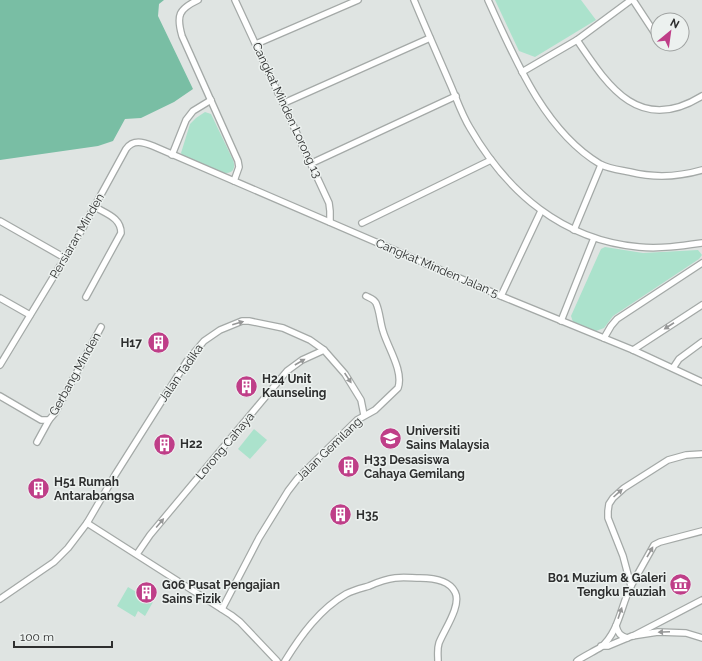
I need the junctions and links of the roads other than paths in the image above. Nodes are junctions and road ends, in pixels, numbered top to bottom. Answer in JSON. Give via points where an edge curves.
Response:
{"nodes":[{"id":1,"x":198,"y":0,"type":"edge"},
{"id":2,"x":236,"y":0,"type":"edge"},
{"id":3,"x":358,"y":0,"type":"edge"},
{"id":4,"x":414,"y":0,"type":"edge"},
{"id":5,"x":488,"y":0,"type":"edge"},
{"id":6,"x":632,"y":0,"type":"edge"},
{"id":7,"x":650,"y":26,"type":"edge"},
{"id":8,"x":430,"y":38,"type":"junction"},
{"id":9,"x":577,"y":40,"type":"junction"},
{"id":10,"x":256,"y":44,"type":"junction"},
{"id":11,"x":522,"y":72,"type":"junction"},
{"id":12,"x":456,"y":96,"type":"junction"},
{"id":13,"x":702,"y":96,"type":"edge"},
{"id":14,"x":211,"y":100,"type":"junction"},
{"id":15,"x":284,"y":104,"type":"junction"},
{"id":16,"x":172,"y":155,"type":"junction"},
{"id":17,"x":491,"y":160,"type":"junction"},
{"id":18,"x":312,"y":163,"type":"junction"},
{"id":19,"x":601,"y":165,"type":"junction"},
{"id":20,"x":702,"y":170,"type":"edge"},
{"id":21,"x":234,"y":181,"type":"junction"},
{"id":22,"x":95,"y":207,"type":"junction"},
{"id":23,"x":541,"y":211,"type":"junction"},
{"id":24,"x":0,"y":221,"type":"edge"},
{"id":25,"x":330,"y":222,"type":"junction"},
{"id":26,"x":362,"y":223,"type":"dead end"},
{"id":27,"x":574,"y":230,"type":"junction"},
{"id":28,"x":594,"y":238,"type":"junction"},
{"id":29,"x":702,"y":243,"type":"edge"},
{"id":30,"x":65,"y":258,"type":"junction"},
{"id":31,"x":702,"y":263,"type":"edge"},
{"id":32,"x":366,"y":296,"type":"dead end"},
{"id":33,"x":501,"y":296,"type":"junction"},
{"id":34,"x":86,"y":297,"type":"dead end"},
{"id":35,"x":0,"y":298,"type":"edge"},
{"id":36,"x":702,"y":305,"type":"edge"},
{"id":37,"x":30,"y":315,"type":"junction"},
{"id":38,"x":561,"y":321,"type":"junction"},
{"id":39,"x":101,"y":327,"type":"dead end"},
{"id":40,"x":604,"y":338,"type":"junction"},
{"id":41,"x":702,"y":342,"type":"edge"},
{"id":42,"x":324,"y":350,"type":"junction"},
{"id":43,"x":633,"y":350,"type":"junction"},
{"id":44,"x":0,"y":365,"type":"edge"},
{"id":45,"x":673,"y":368,"type":"junction"},
{"id":46,"x":702,"y":382,"type":"edge"},
{"id":47,"x":0,"y":396,"type":"edge"},
{"id":48,"x":364,"y":415,"type":"junction"},
{"id":49,"x":49,"y":420,"type":"junction"},
{"id":50,"x":38,"y":442,"type":"dead end"},
{"id":51,"x":702,"y":454,"type":"edge"},
{"id":52,"x":87,"y":523,"type":"junction"},
{"id":53,"x":702,"y":531,"type":"edge"},
{"id":54,"x":137,"y":554,"type":"junction"},
{"id":55,"x":631,"y":586,"type":"junction"},
{"id":56,"x":0,"y":599,"type":"edge"},
{"id":57,"x":702,"y":600,"type":"edge"},
{"id":58,"x":222,"y":609,"type":"junction"},
{"id":59,"x":616,"y":626,"type":"junction"},
{"id":60,"x":630,"y":637,"type":"junction"},
{"id":61,"x":702,"y":638,"type":"edge"},
{"id":62,"x":601,"y":646,"type":"junction"},
{"id":63,"x":277,"y":661,"type":"edge"},
{"id":64,"x":285,"y":661,"type":"edge"},
{"id":65,"x":438,"y":661,"type":"edge"},
{"id":66,"x":576,"y":661,"type":"edge"}],
"edges":[{"from":1,"to":14,"type":"street","via":[[184,8],[178,21],[182,36]]},
{"from":2,"to":10,"type":"street","name":"Cangkat Minden Lorong 13"},
{"from":3,"to":10,"type":"street"},
{"from":4,"to":8,"type":"street"},
{"from":5,"to":11,"type":"street"},
{"from":6,"to":7,"type":"street"},
{"from":6,"to":9,"type":"street"},
{"from":8,"to":12,"type":"street"},
{"from":8,"to":15,"type":"street"},
{"from":9,"to":11,"type":"street"},
{"from":9,"to":13,"type":"street","via":[[608,83],[636,104],[655,110],[667,110],[688,104]]},
{"from":10,"to":15,"type":"street","name":"Cangkat Minden Lorong 13"},
{"from":11,"to":19,"type":"street","via":[[556,125]]},
{"from":12,"to":17,"type":"street","via":[[469,127]]},
{"from":12,"to":18,"type":"street"},
{"from":14,"to":16,"type":"street","via":[[193,111],[186,120]]},
{"from":14,"to":21,"type":"street","via":[[238,161],[239,167]]},
{"from":15,"to":18,"type":"street","name":"Cangkat Minden Lorong 13"},
{"from":16,"to":21,"type":"street","name":"Cangkat Minden Jalan 5"},
{"from":16,"to":22,"type":"street","name":"Persiaran Minden","via":[[142,142],[130,145]]},
{"from":17,"to":23,"type":"street","via":[[514,188]]},
{"from":17,"to":26,"type":"street"},
{"from":18,"to":25,"type":"street","name":"Cangkat Minden Lorong 13","via":[[329,203]]},
{"from":19,"to":20,"type":"street","via":[[652,176],[689,174]]},
{"from":19,"to":27,"type":"street"},
{"from":21,"to":25,"type":"street","name":"Cangkat Minden Jalan 5"},
{"from":22,"to":30,"type":"street","name":"Persiaran Minden"},
{"from":22,"to":34,"type":"street","via":[[116,219],[121,234]]},
{"from":23,"to":27,"type":"street"},
{"from":23,"to":33,"type":"street"},
{"from":24,"to":30,"type":"street"},
{"from":25,"to":33,"type":"street","name":"Cangkat Minden Jalan 5"},
{"from":27,"to":28,"type":"street"},
{"from":28,"to":29,"type":"street","via":[[638,247],[677,247]]},
{"from":28,"to":38,"type":"street"},
{"from":30,"to":37,"type":"street","name":"Persiaran Minden"},
{"from":31,"to":40,"type":"street","via":[[617,319]]},
{"from":32,"to":48,"type":"street","name":"Jalan Gemilang","via":[[376,303],[383,332],[393,354],[399,383],[394,393],[375,410]]},
{"from":33,"to":38,"type":"street","name":"Cangkat Minden Jalan 5"},
{"from":35,"to":37,"type":"street"},
{"from":36,"to":43,"type":"street","one_way":true},
{"from":37,"to":44,"type":"street","name":"Persiaran Minden"},
{"from":38,"to":40,"type":"street","name":"Cangkat Minden Jalan 5"},
{"from":39,"to":49,"type":"street","name":"Gerbang Minden","via":[[56,414]]},
{"from":40,"to":43,"type":"street","name":"Cangkat Minden Jalan 5"},
{"from":41,"to":45,"type":"street","via":[[679,359]]},
{"from":42,"to":48,"type":"street","name":"Jalan Tadika","one_way":true,"via":[[354,388]]},
{"from":52,"to":42,"type":"street","name":"Jalan Tadika","one_way":true,"via":[[186,361],[204,341],[220,330],[238,322],[249,321],[296,333]]},
{"from":54,"to":42,"type":"street","name":"Lorong Cahaya","one_way":true,"via":[[150,535],[288,371],[296,363]]},
{"from":43,"to":45,"type":"street","name":"Cangkat Minden Jalan 5"},
{"from":45,"to":46,"type":"street","name":"Cangkat Minden Jalan 5"},
{"from":47,"to":49,"type":"street","name":"Gerbang Minden","via":[[41,420]]},
{"from":48,"to":58,"type":"street","name":"Jalan Gemilang","via":[[298,478],[288,491],[259,538]]},
{"from":49,"to":50,"type":"street","name":"Gerbang Minden"},
{"from":55,"to":51,"type":"street","one_way":true,"via":[[623,556],[608,518],[609,504],[624,488],[668,460],[686,454]]},
{"from":52,"to":54,"type":"street"},
{"from":52,"to":56,"type":"street","name":"Jalan Tadika","via":[[54,562]]},
{"from":55,"to":53,"type":"street","one_way":true,"via":[[654,545]]},
{"from":54,"to":58,"type":"street"},
{"from":59,"to":55,"type":"street","one_way":true},
{"from":57,"to":60,"type":"street"},
{"from":58,"to":63,"type":"street","via":[[240,622]]},
{"from":59,"to":60,"type":"street","via":[[619,634]]},
{"from":59,"to":62,"type":"street"},
{"from":61,"to":60,"type":"street","one_way":true,"via":[[679,632],[658,632]]},
{"from":60,"to":62,"type":"street","via":[[608,646]]},
{"from":62,"to":66,"type":"street"},
{"from":64,"to":65,"type":"street","via":[[307,629],[336,600],[348,593],[395,578],[437,580],[451,586],[455,591],[457,602],[439,644]]}]}
